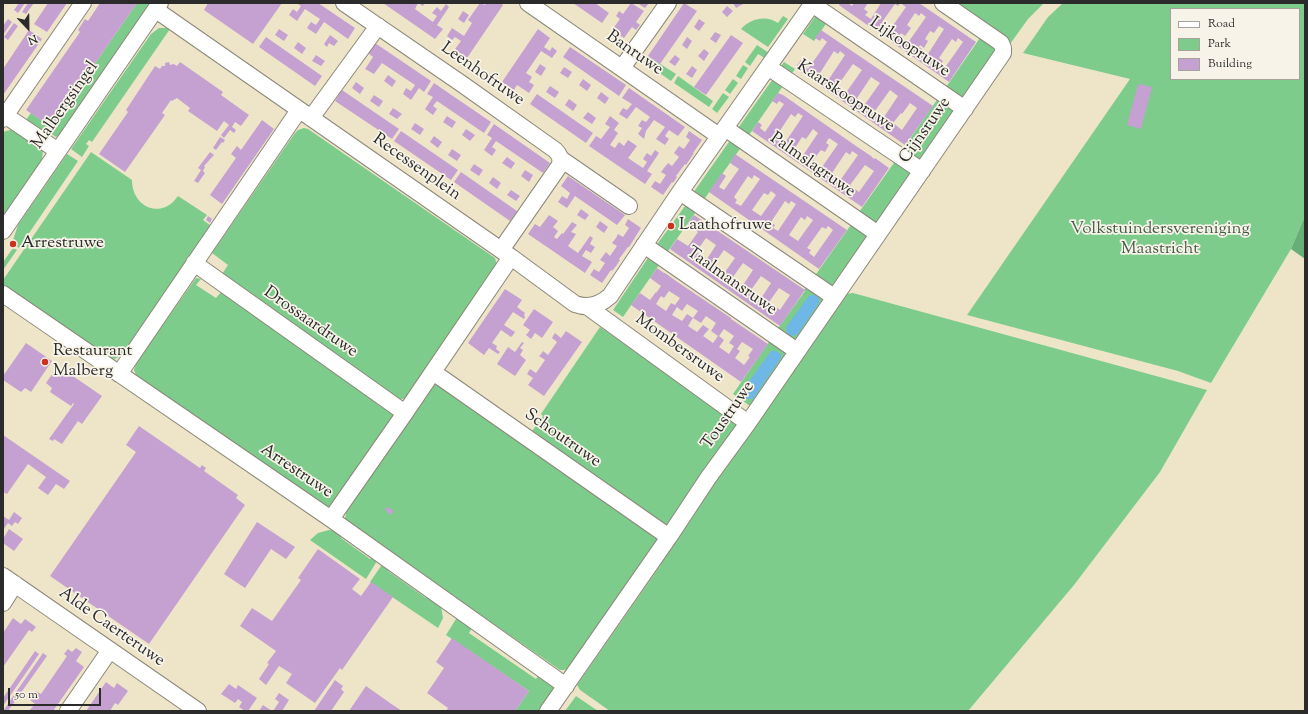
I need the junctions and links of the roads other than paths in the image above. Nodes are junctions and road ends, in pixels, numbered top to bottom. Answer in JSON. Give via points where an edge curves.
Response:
{"nodes":[{"id":1,"x":82,"y":3,"type":"edge"},
{"id":2,"x":344,"y":3,"type":"edge"},
{"id":3,"x":528,"y":3,"type":"edge"},
{"id":4,"x":668,"y":3,"type":"edge"},
{"id":5,"x":943,"y":3,"type":"edge"},
{"id":6,"x":812,"y":4,"type":"edge"},
{"id":7,"x":158,"y":6,"type":"edge"},
{"id":8,"x":378,"y":26,"type":"junction"},
{"id":9,"x":768,"y":67,"type":"junction"},
{"id":10,"x":622,"y":68,"type":"junction"},
{"id":11,"x":965,"y":109,"type":"junction"},
{"id":12,"x":305,"y":114,"type":"junction"},
{"id":13,"x":4,"y":116,"type":"edge"},
{"id":14,"x":722,"y":132,"type":"junction"},
{"id":15,"x":58,"y":151,"type":"junction"},
{"id":16,"x":561,"y":159,"type":"junction"},
{"id":17,"x":922,"y":171,"type":"junction"},
{"id":18,"x":680,"y":192,"type":"junction"},
{"id":19,"x":629,"y":206,"type":"dead end"},
{"id":20,"x":3,"y":231,"type":"edge"},
{"id":21,"x":878,"y":234,"type":"junction"},
{"id":22,"x":644,"y":245,"type":"junction"},
{"id":23,"x":506,"y":253,"type":"junction"},
{"id":24,"x":194,"y":263,"type":"junction"},
{"id":25,"x":3,"y":294,"type":"edge"},
{"id":26,"x":834,"y":297,"type":"junction"},
{"id":27,"x":588,"y":307,"type":"junction"},
{"id":28,"x":797,"y":351,"type":"junction"},
{"id":29,"x":433,"y":372,"type":"junction"},
{"id":30,"x":119,"y":374,"type":"junction"},
{"id":31,"x":405,"y":414,"type":"junction"},
{"id":32,"x":748,"y":423,"type":"junction"},
{"id":33,"x":331,"y":519,"type":"junction"},
{"id":34,"x":669,"y":537,"type":"junction"},
{"id":35,"x":9,"y":580,"type":"edge"},
{"id":36,"x":3,"y":603,"type":"edge"},
{"id":37,"x":110,"y":650,"type":"junction"},
{"id":38,"x":566,"y":686,"type":"junction"},
{"id":39,"x":68,"y":711,"type":"edge"},
{"id":40,"x":198,"y":711,"type":"edge"},
{"id":41,"x":548,"y":711,"type":"edge"}],
"edges":[{"from":1,"to":13,"type":"street"},
{"from":2,"to":8,"type":"street","name":"Leenhofruwe"},
{"from":3,"to":10,"type":"street","name":"Banruwe"},
{"from":4,"to":10,"type":"street"},
{"from":5,"to":11,"type":"street","name":"Cijnsruwe","via":[[1001,43],[1003,48],[1003,53]]},
{"from":6,"to":9,"type":"street"},
{"from":6,"to":11,"type":"street","name":"Lijkoopruwe"},
{"from":7,"to":12,"type":"street","name":"Recessenplein"},
{"from":7,"to":15,"type":"street","name":"Malbergsingel"},
{"from":8,"to":12,"type":"street"},
{"from":8,"to":16,"type":"street","name":"Leenhofruwe","via":[[555,150]]},
{"from":9,"to":14,"type":"street"},
{"from":9,"to":17,"type":"street","name":"Kaarskoopruwe"},
{"from":10,"to":14,"type":"street","name":"Banruwe"},
{"from":11,"to":17,"type":"street","name":"Cijnsruwe"},
{"from":12,"to":23,"type":"street","name":"Recessenplein"},
{"from":12,"to":24,"type":"street"},
{"from":13,"to":15,"type":"street"},
{"from":14,"to":18,"type":"street"},
{"from":14,"to":21,"type":"street","name":"Palmslagruwe"},
{"from":15,"to":20,"type":"street","name":"Malbergsingel"},
{"from":16,"to":19,"type":"street","name":"Leenhofruwe"},
{"from":16,"to":23,"type":"street","via":[[560,165]]},
{"from":17,"to":21,"type":"street","name":"Cijnsruwe"},
{"from":18,"to":22,"type":"street"},
{"from":18,"to":26,"type":"street"},
{"from":21,"to":26,"type":"street","name":"Cijnsruwe"},
{"from":22,"to":27,"type":"street","via":[[610,296],[601,303]]},
{"from":22,"to":28,"type":"street","name":"Taalmansruwe"},
{"from":23,"to":27,"type":"street","name":"Recessenplein","via":[[576,304]]},
{"from":23,"to":29,"type":"street"},
{"from":24,"to":30,"type":"street"},
{"from":24,"to":31,"type":"street","name":"Drossaardruwe"},
{"from":25,"to":30,"type":"street","name":"Arrestruwe"},
{"from":26,"to":28,"type":"street","name":"Toustruwe"},
{"from":27,"to":32,"type":"street","name":"Mombersruwe"},
{"from":28,"to":32,"type":"street","name":"Toustruwe"},
{"from":29,"to":31,"type":"street"},
{"from":29,"to":34,"type":"street","name":"Schoutruwe"},
{"from":30,"to":33,"type":"street","name":"Arrestruwe"},
{"from":31,"to":33,"type":"street"},
{"from":32,"to":34,"type":"street","name":"Toustruwe"},
{"from":33,"to":38,"type":"street","name":"Arrestruwe"},
{"from":34,"to":38,"type":"street","name":"Toustruwe"},
{"from":35,"to":36,"type":"street"},
{"from":35,"to":37,"type":"street","name":"Alde Caerteruwe"},
{"from":37,"to":39,"type":"street"},
{"from":37,"to":40,"type":"street","name":"Alde Caerteruwe"},
{"from":38,"to":41,"type":"street","name":"Toustruwe"}]}
